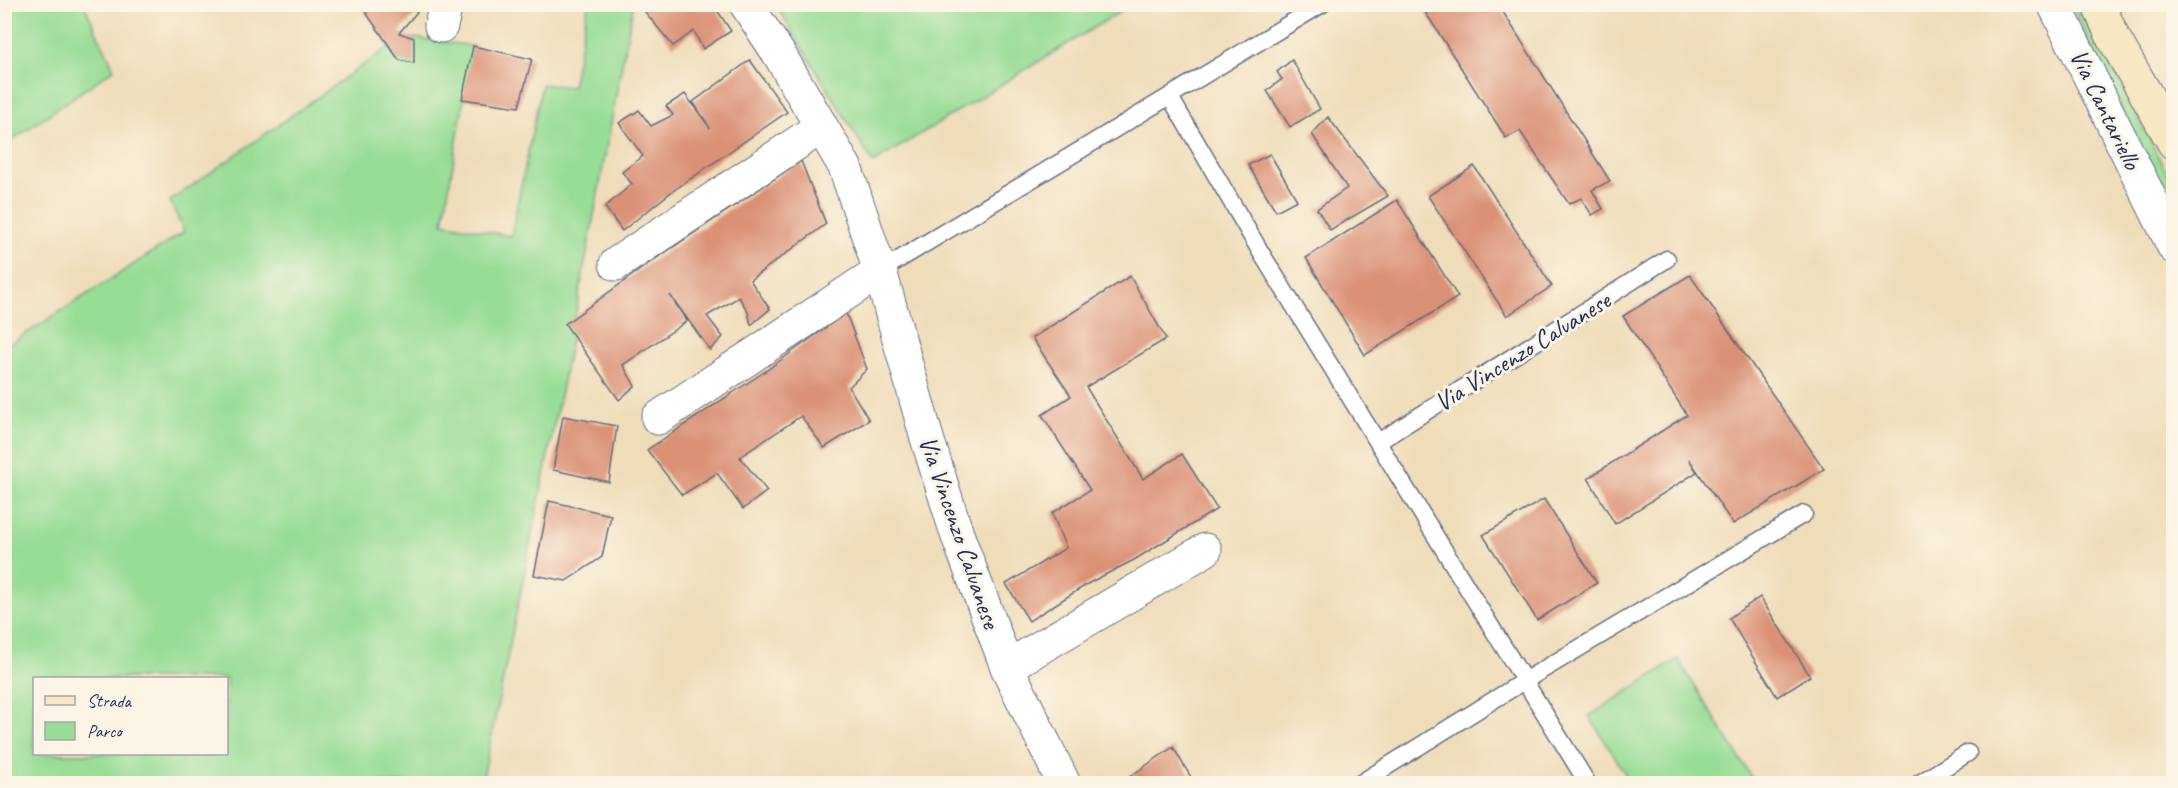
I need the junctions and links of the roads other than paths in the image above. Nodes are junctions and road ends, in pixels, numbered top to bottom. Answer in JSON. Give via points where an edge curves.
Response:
{"nodes":[{"id":1,"x":746,"y":4,"type":"edge"},
{"id":2,"x":1322,"y":4,"type":"edge"},
{"id":3,"x":2054,"y":4,"type":"edge"},
{"id":4,"x":2098,"y":4,"type":"edge"},
{"id":5,"x":1170,"y":97,"type":"junction"},
{"id":6,"x":821,"y":127,"type":"junction"},
{"id":7,"x":2174,"y":142,"type":"edge"},
{"id":8,"x":2174,"y":247,"type":"edge"},
{"id":9,"x":1667,"y":260,"type":"dead end"},
{"id":10,"x":616,"y":264,"type":"dead end"},
{"id":11,"x":880,"y":271,"type":"junction"},
{"id":12,"x":658,"y":418,"type":"dead end"},
{"id":13,"x":1378,"y":442,"type":"junction"},
{"id":14,"x":1804,"y":514,"type":"dead end"},
{"id":15,"x":1205,"y":550,"type":"dead end"},
{"id":16,"x":1007,"y":667,"type":"junction"},
{"id":17,"x":1524,"y":681,"type":"junction"},
{"id":18,"x":1968,"y":753,"type":"dead end"},
{"id":19,"x":1065,"y":783,"type":"edge"},
{"id":20,"x":1359,"y":783,"type":"edge"},
{"id":21,"x":1588,"y":783,"type":"edge"},
{"id":22,"x":1918,"y":783,"type":"edge"}],
"edges":[{"from":1,"to":6,"type":"street","name":"Via Vincenzo Calvanese"},
{"from":2,"to":5,"type":"lane"},
{"from":3,"to":8,"type":"street","name":"Via Cantariello"},
{"from":4,"to":7,"type":"main road","via":[[2113,38]]},
{"from":5,"to":11,"type":"lane"},
{"from":5,"to":13,"type":"lane"},
{"from":6,"to":10,"type":"street"},
{"from":6,"to":11,"type":"street","name":"Via Vincenzo Calvanese","via":[[845,167]]},
{"from":9,"to":13,"type":"lane","name":"Via Vincenzo Calvanese"},
{"from":11,"to":12,"type":"street"},
{"from":11,"to":16,"type":"street","name":"Via Vincenzo Calvanese","via":[[954,523]]},
{"from":13,"to":17,"type":"lane"},
{"from":14,"to":17,"type":"lane"},
{"from":15,"to":16,"type":"street"},
{"from":16,"to":19,"type":"street","name":"Via Vincenzo Calvanese"},
{"from":17,"to":20,"type":"lane"},
{"from":17,"to":21,"type":"lane"},
{"from":18,"to":22,"type":"lane"}]}
